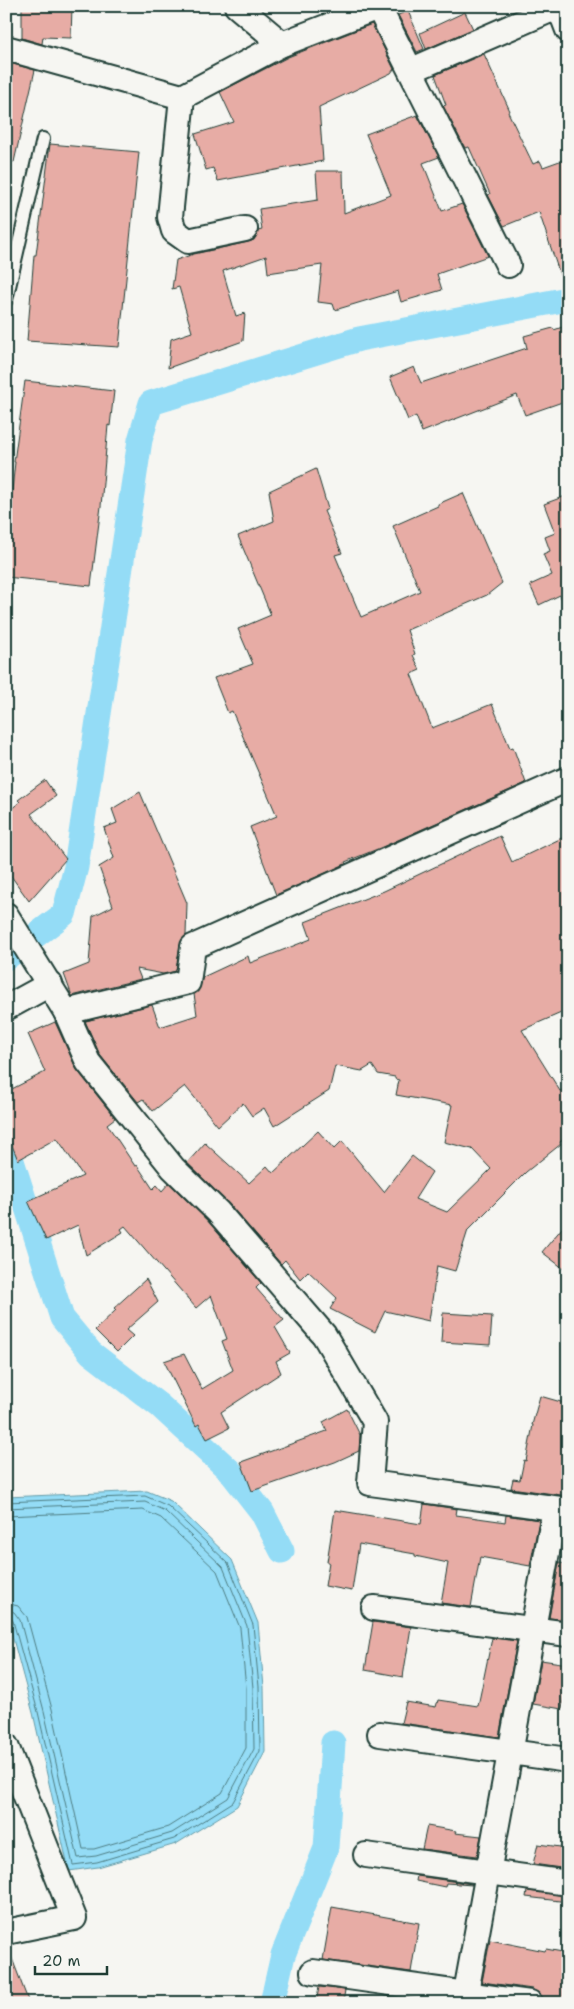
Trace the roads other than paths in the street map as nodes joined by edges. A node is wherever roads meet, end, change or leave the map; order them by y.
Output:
1 (237, 6) edge
2 (378, 6) edge
3 (568, 30) edge
4 (282, 44) junction
5 (6, 48) edge
6 (412, 70) junction
7 (182, 97) junction
8 (43, 139) dead end
9 (245, 229) dead end
10 (508, 265) dead end
11 (6, 300) edge
12 (568, 779) edge
13 (6, 915) edge
14 (46, 978) junction
15 (6, 1008) edge
16 (66, 1012) junction
17 (562, 1510) edge
18 (374, 1608) dead end
19 (533, 1630) junction
20 (568, 1634) edge
21 (380, 1734) dead end
22 (6, 1746) edge
23 (510, 1752) junction
24 (568, 1760) edge
25 (366, 1855) dead end
26 (488, 1872) junction
27 (568, 1882) edge
28 (6, 1932) edge
29 (313, 1972) dead end
30 (465, 1998) edge
31 (530, 2003) edge

1 - 4 street
2 - 4 street
2 - 6 street
3 - 6 street
4 - 7 street
5 - 7 street
6 - 10 street
7 - 9 street
8 - 11 lane
12 - 16 street
13 - 14 street
14 - 15 street
14 - 16 street
16 - 17 street
17 - 19 street
18 - 19 street
19 - 20 street
19 - 23 street
21 - 23 street
22 - 28 street
23 - 24 street
23 - 26 street
25 - 26 street
26 - 27 street
26 - 30 street
29 - 30 street
30 - 31 street

